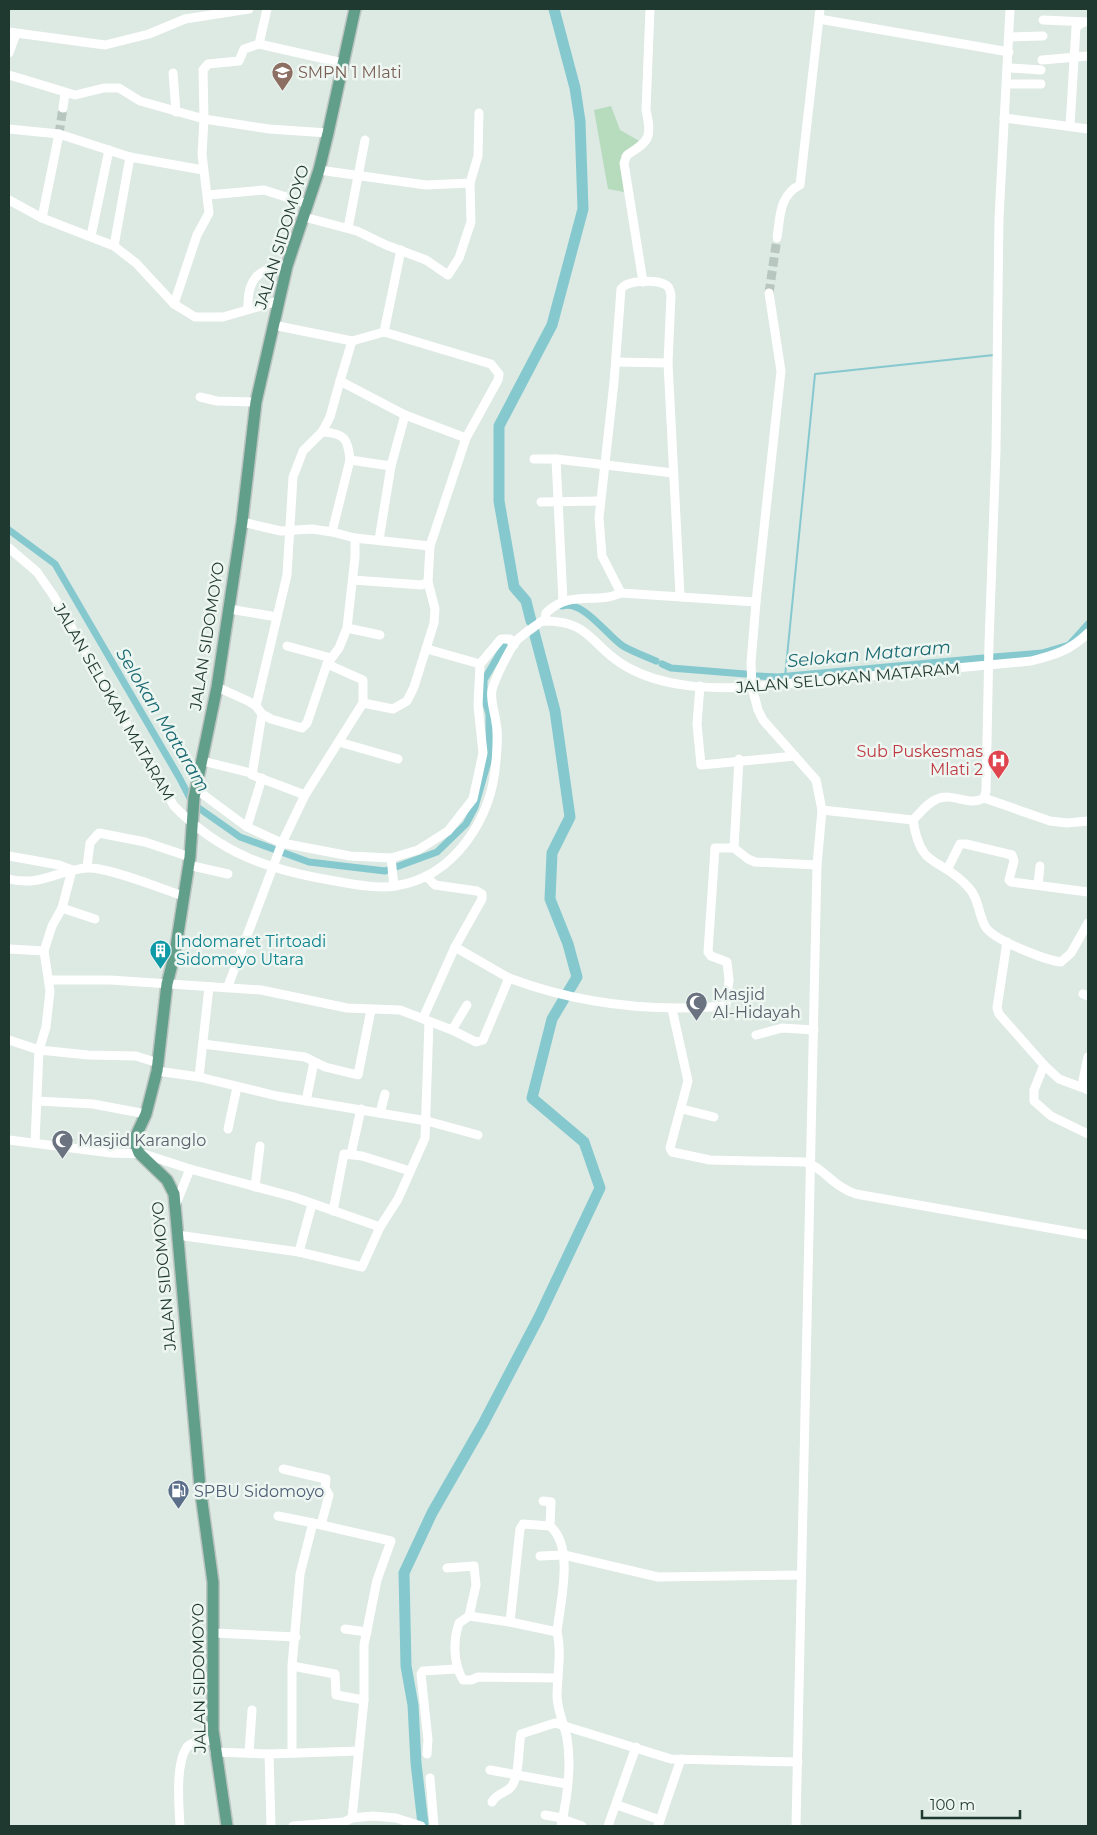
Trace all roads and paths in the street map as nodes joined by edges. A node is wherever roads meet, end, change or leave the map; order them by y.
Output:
1 (249, 9) edge
2 (267, 9) edge
3 (354, 9) edge
4 (650, 9) edge
5 (820, 9) edge
6 (1010, 9) edge
7 (819, 18) junction
8 (1043, 20) dead end
9 (1085, 23) edge
10 (13, 33) edge
11 (1043, 36) dead end
12 (1009, 37) junction
13 (259, 44) junction
14 (1009, 52) junction
15 (9, 53) edge
16 (1088, 56) edge
17 (1074, 57) junction
18 (343, 63) junction
19 (1011, 68) dead end
20 (173, 74) dead end
21 (9, 75) edge
22 (1011, 84) dead end
23 (1041, 84) dead end
24 (65, 93) junction
25 (63, 108) tunnel mouth
26 (176, 112) junction
27 (479, 113) dead end
28 (1004, 118) junction
29 (204, 119) junction
30 (1070, 126) junction
31 (9, 129) edge
32 (1088, 129) edge
33 (328, 133) junction
34 (59, 134) junction
35 (365, 140) dead end
36 (109, 150) junction
37 (130, 157) junction
38 (203, 170) junction
39 (319, 170) junction
40 (357, 176) junction
41 (470, 183) junction
42 (208, 195) junction
43 (9, 200) edge
44 (308, 204) junction
45 (304, 217) junction
46 (42, 218) junction
47 (348, 228) junction
48 (90, 236) junction
49 (777, 238) tunnel mouth
50 (114, 246) junction
51 (401, 250) junction
52 (287, 266) junction
53 (643, 282) junction
54 (769, 293) tunnel mouth
55 (278, 301) junction
56 (174, 304) junction
57 (248, 308) junction
58 (273, 325) junction
59 (384, 332) junction
60 (352, 341) junction
61 (616, 362) junction
62 (668, 363) junction
63 (340, 381) junction
64 (200, 397) dead end
65 (256, 402) junction
66 (405, 415) junction
67 (322, 432) junction
68 (466, 438) junction
69 (534, 459) dead end
70 (556, 459) junction
71 (350, 460) junction
72 (391, 466) junction
73 (603, 466) junction
74 (673, 473) junction
75 (600, 501) junction
76 (541, 502) dead end
77 (559, 502) junction
78 (242, 522) junction
79 (290, 530) junction
80 (332, 532) junction
81 (355, 538) junction
82 (379, 540) junction
83 (430, 546) junction
84 (9, 548) edge
85 (353, 580) junction
86 (428, 582) junction
87 (621, 593) junction
88 (680, 596) junction
89 (563, 601) junction
90 (756, 602) junction
91 (230, 609) junction
92 (277, 617) junction
93 (543, 621) junction
94 (347, 628) junction
95 (1088, 633) edge
96 (380, 635) dead end
97 (515, 642) junction
98 (287, 646) dead end
99 (427, 649) junction
100 (329, 661) junction
101 (989, 663) junction
102 (480, 664) junction
103 (751, 684) junction
104 (217, 686) junction
105 (700, 686) junction
106 (363, 703) junction
107 (256, 706) junction
108 (262, 714) junction
109 (339, 742) junction
110 (795, 756) junction
111 (398, 759) dead end
112 (739, 759) junction
113 (202, 761) junction
114 (252, 773) junction
115 (262, 778) junction
116 (196, 794) junction
117 (305, 795) junction
118 (984, 798) junction
119 (822, 810) junction
120 (913, 820) junction
121 (1088, 821) edge
122 (191, 822) junction
123 (247, 827) junction
124 (281, 846) junction
125 (734, 848) junction
126 (9, 856) edge
127 (189, 861) junction
128 (391, 862) junction
129 (275, 865) junction
130 (817, 865) junction
131 (1040, 866) dead end
132 (88, 868) junction
133 (948, 868) junction
134 (72, 870) junction
135 (228, 874) dead end
136 (426, 876) junction
137 (9, 879) edge
138 (394, 884) junction
139 (1038, 885) junction
140 (1088, 892) edge
141 (183, 896) junction
142 (62, 908) junction
143 (95, 919) dead end
144 (1088, 923) edge
145 (1007, 942) junction
146 (455, 947) junction
147 (9, 949) edge
148 (44, 951) junction
149 (510, 978) junction
150 (50, 980) junction
151 (167, 984) junction
152 (228, 986) junction
153 (209, 988) junction
154 (467, 1005) dead end
155 (371, 1010) junction
156 (672, 1010) junction
157 (426, 1020) junction
158 (452, 1030) junction
159 (814, 1030) junction
160 (756, 1036) dead end
161 (9, 1040) edge
162 (203, 1044) junction
163 (39, 1050) junction
164 (1088, 1057) edge
165 (314, 1062) junction
166 (1044, 1065) junction
167 (157, 1067) junction
168 (199, 1077) junction
169 (237, 1086) junction
170 (1087, 1090) edge
171 (385, 1094) dead end
172 (37, 1101) junction
173 (306, 1101) junction
174 (361, 1109) junction
175 (682, 1109) junction
176 (380, 1113) junction
177 (146, 1114) junction
178 (714, 1117) dead end
179 (427, 1122) junction
180 (228, 1129) dead end
181 (1088, 1134) edge
182 (478, 1135) dead end
183 (9, 1140) edge
184 (35, 1142) junction
185 (260, 1146) dead end
186 (139, 1153) junction
187 (350, 1154) junction
188 (812, 1164) junction
189 (190, 1169) junction
190 (410, 1171) junction
191 (255, 1187) junction
192 (312, 1204) junction
193 (175, 1207) junction
194 (333, 1211) junction
195 (380, 1227) junction
196 (1088, 1235) edge
197 (177, 1236) junction
198 (299, 1252) junction
199 (283, 1470) dead end
200 (543, 1501) dead end
201 (278, 1516) dead end
202 (317, 1524) junction
203 (550, 1526) junction
204 (564, 1555) junction
205 (540, 1556) dead end
206 (448, 1568) dead end
207 (801, 1575) junction
208 (469, 1616) junction
209 (510, 1622) junction
210 (345, 1629) dead end
211 (367, 1632) junction
212 (556, 1632) junction
213 (214, 1633) junction
214 (296, 1637) junction
215 (292, 1666) junction
216 (456, 1668) junction
217 (558, 1678) junction
218 (364, 1700) junction
219 (252, 1710) dead end
220 (562, 1724) junction
221 (214, 1740) junction
222 (636, 1748) junction
223 (215, 1752) junction
224 (249, 1752) junction
225 (358, 1752) junction
226 (292, 1753) junction
227 (269, 1754) junction
228 (427, 1754) dead end
229 (681, 1759) junction
230 (798, 1762) junction
231 (490, 1770) dead end
232 (516, 1775) junction
233 (430, 1778) dead end
234 (567, 1784) junction
235 (492, 1802) dead end
236 (617, 1805) junction
237 (545, 1814) dead end
238 (352, 1818) junction
239 (562, 1821) edge
240 (659, 1823) edge
241 (180, 1826) edge
242 (227, 1826) edge
243 (271, 1826) edge
244 (292, 1826) edge
245 (421, 1826) edge
246 (434, 1826) edge
247 (582, 1826) edge
248 (608, 1826) edge
249 (796, 1826) edge

1 - 10 street
2 - 13 street
3 - 18 main road, JALAN SIDOMOYO
4 - 53 street
5 - 7 street
6 - 12 street
7 - 14 street
7 - 49 street
8 - 9 street
9 - 17 street
10 - 15 street
11 - 12 street
12 - 14 street
13 - 18 street
13 - 29 street
14 - 28 street
16 - 17 street
17 - 19 street
17 - 30 street
18 - 33 main road, JALAN SIDOMOYO
20 - 26 street
21 - 24 street
22 - 23 street
24 - 25 street
24 - 26 street
26 - 29 street
27 - 41 street
28 - 30 street
28 - 101 street
29 - 33 street
29 - 38 street
30 - 32 street
31 - 34 street
33 - 39 main road, JALAN SIDOMOYO
34 - 36 street
34 - 46 street
35 - 40 street
36 - 37 street
36 - 48 street
37 - 38 street
37 - 50 street
38 - 42 street
39 - 40 street
39 - 44 main road, JALAN SIDOMOYO
40 - 41 street
40 - 47 street
41 - 51 street
42 - 44 street
42 - 56 street
43 - 46 street
44 - 45 main road, JALAN SIDOMOYO
45 - 47 street
45 - 52 main road, JALAN SIDOMOYO
46 - 48 street
47 - 51 street
48 - 50 street
50 - 56 street
51 - 59 street
52 - 55 main road, JALAN SIDOMOYO
52 - 57 street
53 - 61 street
53 - 62 street
54 - 90 street
55 - 57 street
55 - 58 main road, JALAN SIDOMOYO
56 - 57 street
58 - 60 street
58 - 65 main road, JALAN SIDOMOYO
59 - 60 street
59 - 68 street
60 - 63 street
61 - 62 street
61 - 73 street
62 - 74 street
63 - 66 street
63 - 67 street
64 - 65 street
65 - 78 main road, JALAN SIDOMOYO
66 - 68 street
66 - 72 street
67 - 71 street
67 - 79 street
68 - 83 street
69 - 70 street
70 - 73 street
70 - 77 street
71 - 72 street
71 - 80 street
72 - 82 street
73 - 74 street
73 - 75 street
74 - 88 street
75 - 77 street
75 - 87 street
76 - 77 street
77 - 89 street
78 - 79 street
78 - 91 main road, JALAN SIDOMOYO
79 - 80 street
79 - 92 street
80 - 81 street
81 - 82 street
81 - 85 street
82 - 83 street
83 - 86 street
84 - 122 street, JALAN SELOKAN MATARAM
85 - 86 street
85 - 94 street
86 - 99 street
87 - 88 street
87 - 89 street
88 - 90 street
89 - 93 street
90 - 103 street
91 - 92 street
91 - 104 main road, JALAN SIDOMOYO
92 - 107 street
93 - 97 street, JALAN SELOKAN MATARAM
93 - 105 street, JALAN SELOKAN MATARAM
94 - 96 street
94 - 100 street
95 - 101 street, JALAN SELOKAN MATARAM
97 - 102 street
97 - 136 street, JALAN SELOKAN MATARAM
98 - 100 street
99 - 102 street
99 - 106 street
100 - 106 street
100 - 108 street
101 - 103 street, JALAN SELOKAN MATARAM
101 - 118 street
102 - 128 street
103 - 105 street, JALAN SELOKAN MATARAM
103 - 110 street
104 - 107 street
104 - 113 main road, JALAN SIDOMOYO
105 - 112 street
106 - 109 street
107 - 108 street
108 - 114 street
109 - 111 street
109 - 117 street
110 - 112 street
110 - 119 street
112 - 125 street
113 - 114 street
113 - 116 main road, JALAN SIDOMOYO
114 - 115 street
115 - 117 street
115 - 123 street
116 - 122 main road, JALAN SIDOMOYO
116 - 123 street
117 - 124 street
118 - 120 street
118 - 121 street
119 - 120 street
119 - 130 street
120 - 133 street
122 - 127 main road, JALAN SIDOMOYO
122 - 129 street, JALAN SELOKAN MATARAM
123 - 124 street
124 - 128 street
124 - 129 street
125 - 130 street
125 - 156 street
126 - 134 street
127 - 132 street
127 - 135 street
127 - 141 main road, JALAN SIDOMOYO
128 - 138 street
129 - 138 street, JALAN SELOKAN MATARAM
129 - 152 street
130 - 159 street
131 - 139 street
132 - 134 street
132 - 141 street
133 - 139 street
133 - 145 street
134 - 137 street
134 - 142 street
136 - 138 street, JALAN SELOKAN MATARAM
136 - 146 street
139 - 140 street
141 - 151 main road, JALAN SIDOMOYO
142 - 143 street
142 - 148 street
144 - 145 street
145 - 166 street
146 - 149 street
146 - 157 street
147 - 148 street
148 - 150 street
149 - 156 street
149 - 158 street
150 - 151 street
150 - 163 street
151 - 153 street
151 - 167 main road, JALAN SIDOMOYO
152 - 153 street
152 - 155 street
153 - 162 street
154 - 158 street
155 - 157 street
155 - 165 street
156 - 175 street
157 - 158 street
157 - 179 street
159 - 160 street
159 - 188 street
161 - 163 street
162 - 165 street
162 - 168 street
163 - 167 street
163 - 172 street
164 - 170 street
165 - 173 street
166 - 170 street
166 - 181 street
167 - 168 street
167 - 177 main road, JALAN SIDOMOYO
168 - 169 street
169 - 173 street
169 - 180 street
171 - 176 street
172 - 177 street
172 - 184 street
173 - 174 street
174 - 176 street
174 - 187 street
175 - 178 street
175 - 188 street
176 - 179 street
177 - 186 main road, JALAN SIDOMOYO
179 - 182 street
179 - 190 street
183 - 184 street
184 - 186 street
185 - 191 street
186 - 189 street
186 - 193 main road, JALAN SIDOMOYO
187 - 190 street
187 - 194 street
188 - 196 street
188 - 207 street
189 - 191 street
189 - 193 street
190 - 195 street
191 - 192 street
192 - 194 street
192 - 198 street
193 - 197 main road, JALAN SIDOMOYO
194 - 195 street
195 - 198 street
197 - 198 street
197 - 213 main road, JALAN SIDOMOYO
199 - 202 street
200 - 203 street
201 - 202 street
202 - 211 street
202 - 214 street
203 - 204 street
203 - 209 street
204 - 205 street
204 - 207 street
204 - 212 street
206 - 208 street
207 - 230 street
208 - 209 street
208 - 216 street
209 - 212 street
210 - 211 street
211 - 218 street
212 - 217 street
213 - 214 street
213 - 221 main road, JALAN SIDOMOYO
214 - 215 street
215 - 218 street
215 - 226 street
216 - 217 street
216 - 228 street
217 - 220 street
218 - 225 street
219 - 224 street
220 - 222 street
220 - 232 street
220 - 234 street
221 - 223 main road, JALAN SIDOMOYO
221 - 241 street
222 - 229 street
222 - 236 street
223 - 224 street
223 - 242 main road, JALAN SIDOMOYO
224 - 227 street
225 - 226 street
225 - 238 street
226 - 227 street
227 - 243 street
229 - 230 street
229 - 240 street
230 - 249 street
231 - 232 street
232 - 234 street
232 - 235 street
233 - 246 street
234 - 239 street
236 - 240 street
236 - 248 street
237 - 239 street
238 - 244 street
238 - 245 street
239 - 247 street

